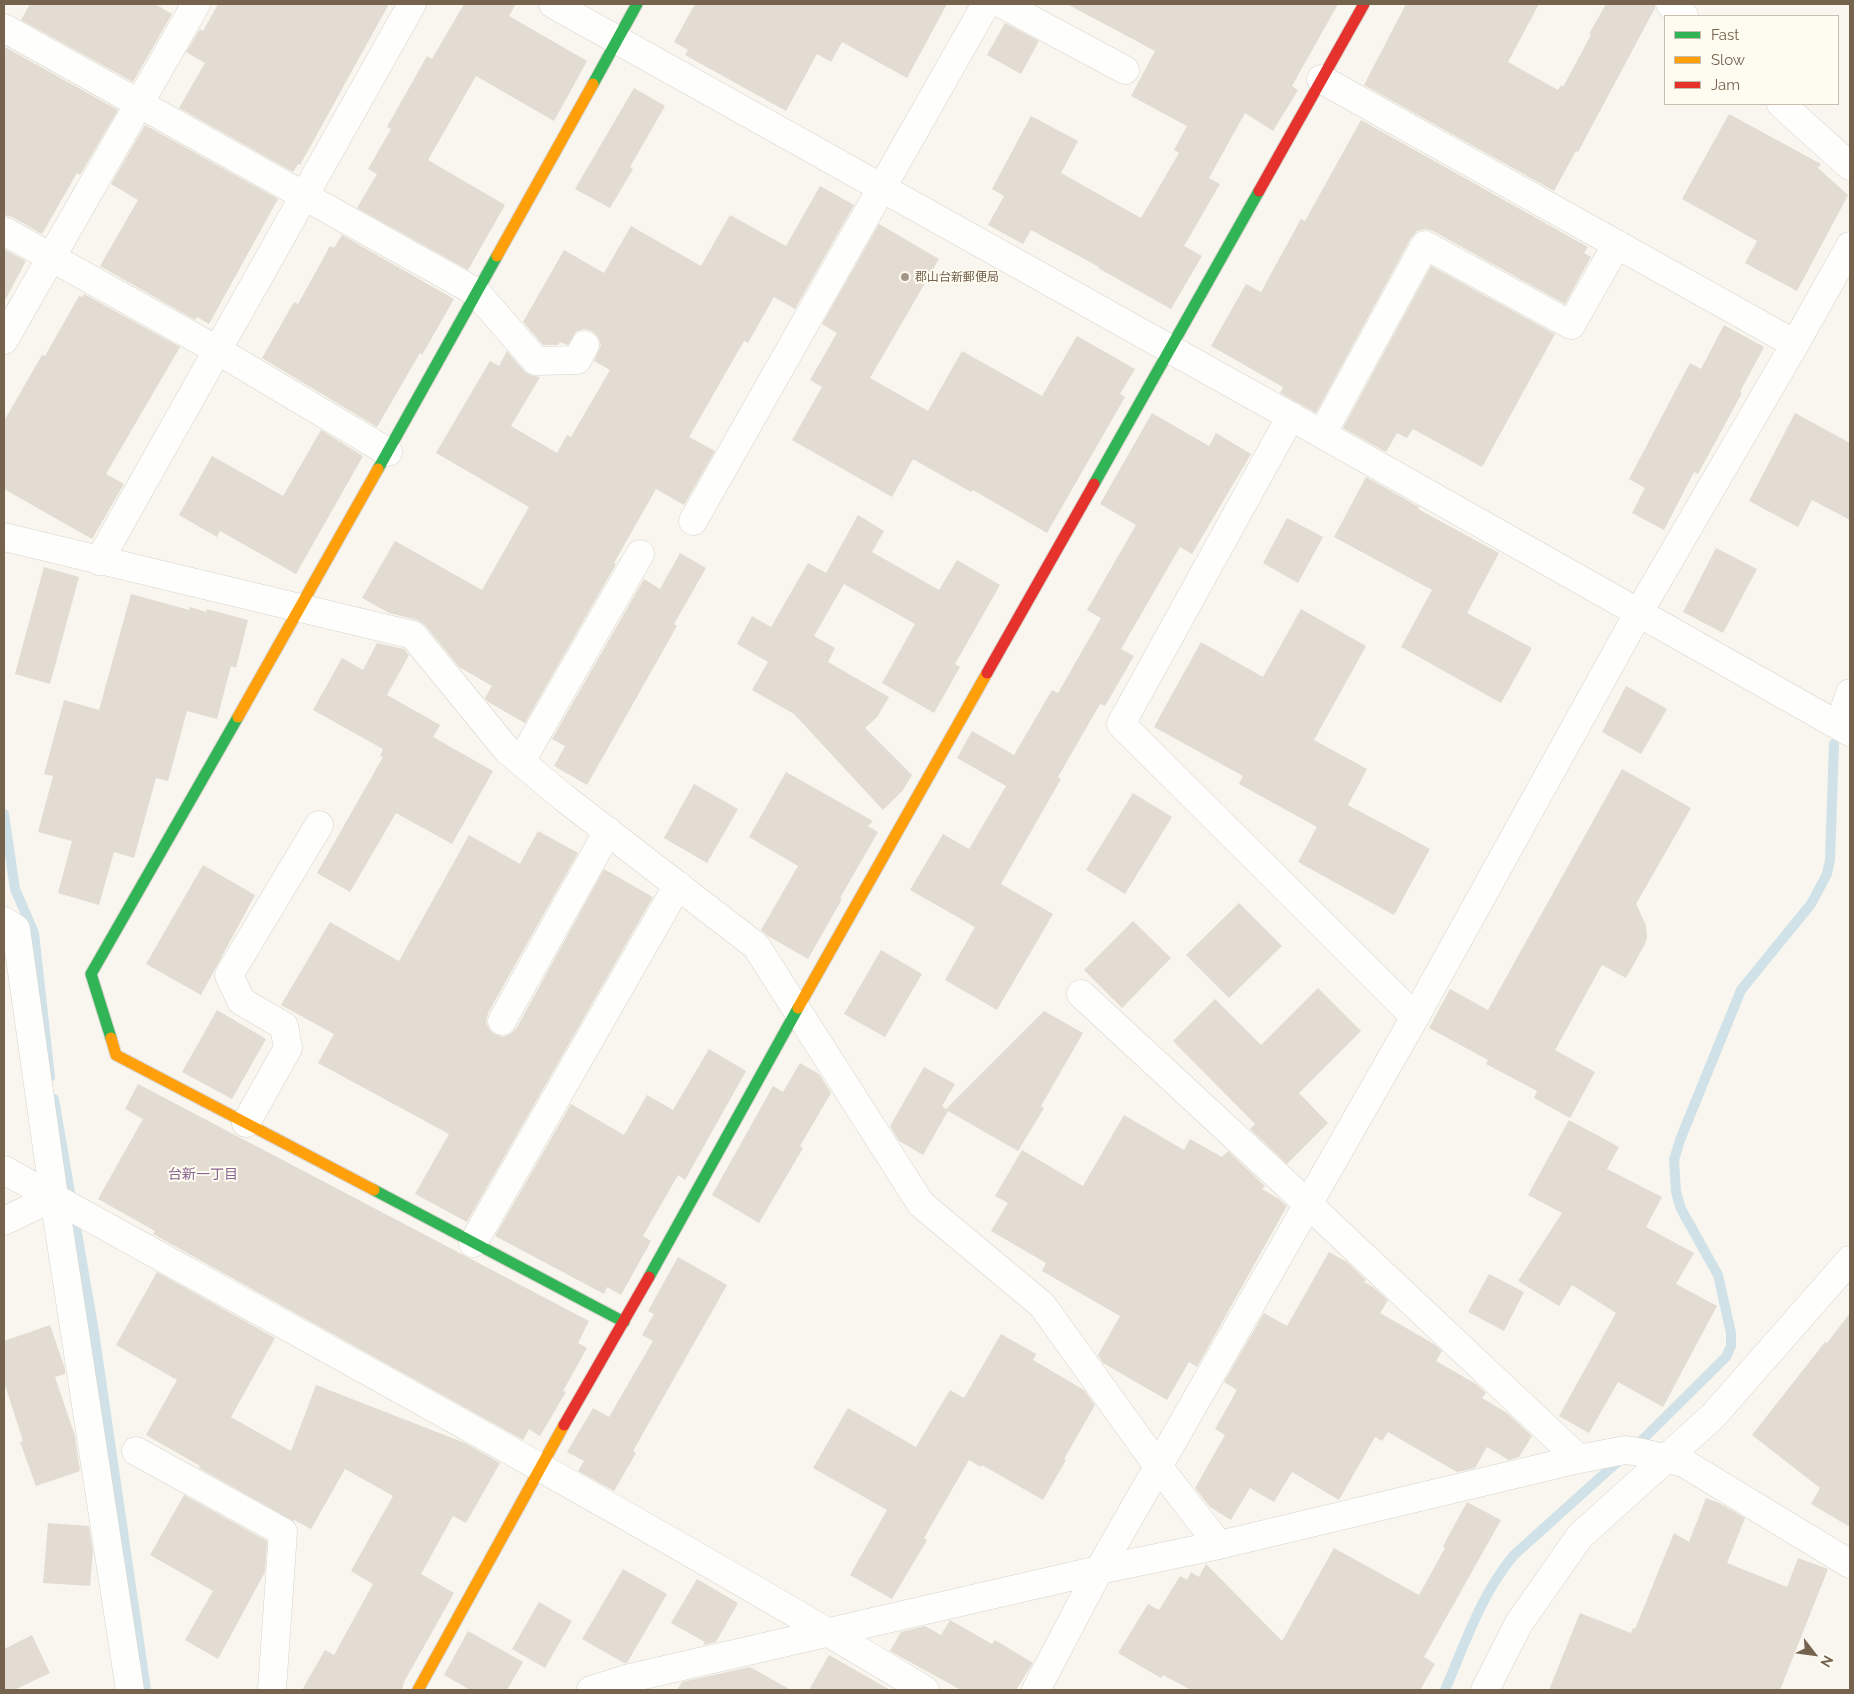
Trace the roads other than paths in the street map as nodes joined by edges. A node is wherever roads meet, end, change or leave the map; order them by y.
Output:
1 (196, 4) edge
2 (412, 4) edge
3 (553, 4) edge
4 (637, 4) edge
5 (986, 4) edge
6 (1002, 4) edge
7 (1364, 4) edge
8 (1670, 4) edge
9 (1683, 15) edge
10 (4, 28) edge
11 (617, 39) junction
12 (1125, 70) dead end
13 (1321, 79) junction
14 (139, 104) junction
15 (1782, 105) edge
16 (1850, 166) edge
17 (882, 188) junction
18 (305, 196) junction
19 (4, 231) edge
20 (1617, 244) junction
21 (1850, 246) edge
22 (50, 257) junction
23 (476, 292) junction
24 (4, 340) edge
25 (1795, 344) junction
26 (585, 345) dead end
27 (1168, 348) junction
28 (217, 350) junction
29 (1291, 416) junction
30 (1322, 434) junction
31 (388, 452) junction
32 (693, 521) dead end
33 (4, 537) edge
34 (640, 554) dead end
35 (100, 561) junction
36 (301, 608) junction
37 (1639, 612) junction
38 (1850, 693) edge
39 (1845, 729) edge
40 (521, 761) junction
41 (319, 825) dead end
42 (608, 831) junction
43 (678, 885) junction
44 (4, 921) edge
45 (1081, 994) dead end
46 (798, 1010) junction
47 (1414, 1017) junction
48 (502, 1022) dead end
49 (246, 1123) junction
50 (4, 1170) edge
51 (54, 1198) junction
52 (1308, 1204) junction
53 (4, 1221) edge
54 (473, 1243) junction
55 (1850, 1260) edge
56 (624, 1322) junction
57 (136, 1451) dead end
58 (1665, 1458) junction
59 (1579, 1459) junction
60 (1158, 1466) junction
61 (540, 1468) junction
62 (1219, 1545) junction
63 (1850, 1564) edge
64 (1098, 1570) junction
65 (829, 1632) junction
66 (130, 1690) edge
67 (272, 1690) edge
68 (418, 1690) edge
69 (591, 1690) edge
70 (925, 1690) edge
71 (1036, 1690) edge
72 (1485, 1690) edge

1 - 14 street
2 - 18 street
3 - 11 street
4 - 11 street
5 - 17 street
6 - 12 street
7 - 13 street
8 - 9 street
10 - 14 street
11 - 17 street
11 - 23 street
13 - 20 street
13 - 27 street
14 - 18 street
14 - 22 street
15 - 16 street
17 - 27 street
17 - 32 street
18 - 23 street
18 - 28 street
19 - 22 street
20 - 25 street
20 - 30 street
21 - 25 street
22 - 24 street
22 - 28 street
23 - 26 street
23 - 31 street
25 - 37 street
27 - 29 street
27 - 46 street
28 - 31 street
28 - 35 street
29 - 30 street
29 - 47 street
30 - 37 street
31 - 36 street
33 - 35 street
34 - 40 street
35 - 36 street
36 - 40 street
36 - 49 street
37 - 39 street
37 - 47 street
38 - 39 street
40 - 42 street
41 - 49 street
42 - 43 street
42 - 48 street
43 - 46 street
43 - 54 street
44 - 51 street
45 - 52 street
46 - 56 street
46 - 60 street
47 - 52 street
49 - 54 street
50 - 51 street
51 - 53 street
51 - 61 street
51 - 66 street
52 - 59 street
52 - 60 street
54 - 56 street
55 - 58 street
56 - 61 street
57 - 67 street
58 - 59 street
58 - 63 street
58 - 72 street
59 - 62 street
60 - 62 street
60 - 64 street
61 - 65 street
61 - 68 street
62 - 64 street
64 - 65 street
64 - 71 street
65 - 69 street
65 - 70 street

